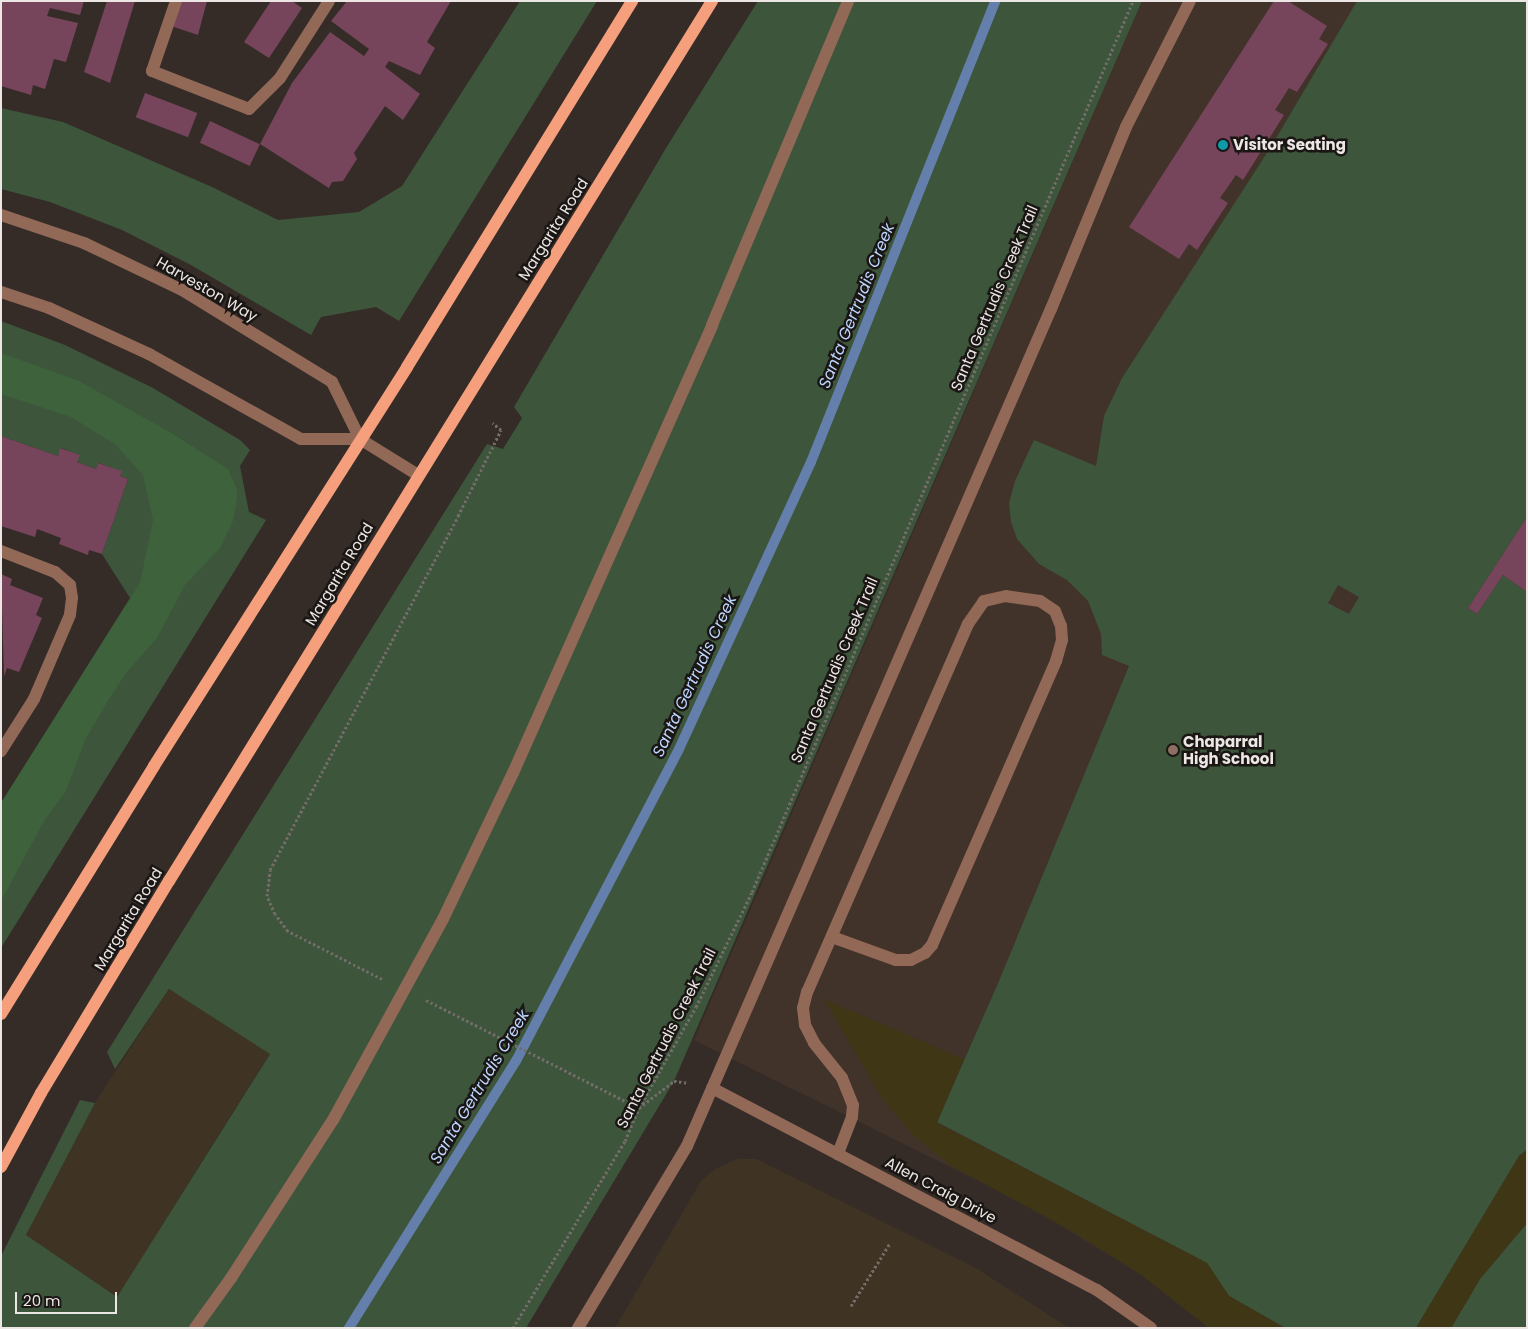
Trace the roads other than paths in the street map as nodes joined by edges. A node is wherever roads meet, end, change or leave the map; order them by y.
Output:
1 (176, 1) edge
2 (329, 1) edge
3 (632, 1) edge
4 (712, 1) edge
5 (848, 1) edge
6 (1190, 1) edge
7 (1, 215) edge
8 (1, 292) edge
9 (360, 439) junction
10 (418, 475) junction
11 (1, 551) edge
12 (1, 750) edge
13 (832, 937) junction
14 (1, 1014) edge
15 (712, 1088) junction
16 (838, 1154) junction
17 (1, 1167) edge
18 (195, 1328) edge
19 (578, 1328) edge
20 (1151, 1328) edge

1 - 2 street
3 - 9 main road
4 - 10 main road, Margarita Road
5 - 18 street
6 - 15 street
7 - 9 street, Harveston Way
8 - 9 street
9 - 10 street
9 - 14 main road
10 - 17 main road, Margarita Road
11 - 12 street
13 - 13 street
13 - 16 street
15 - 16 street, Allen Craig Drive
15 - 19 street
16 - 20 street, Allen Craig Drive

